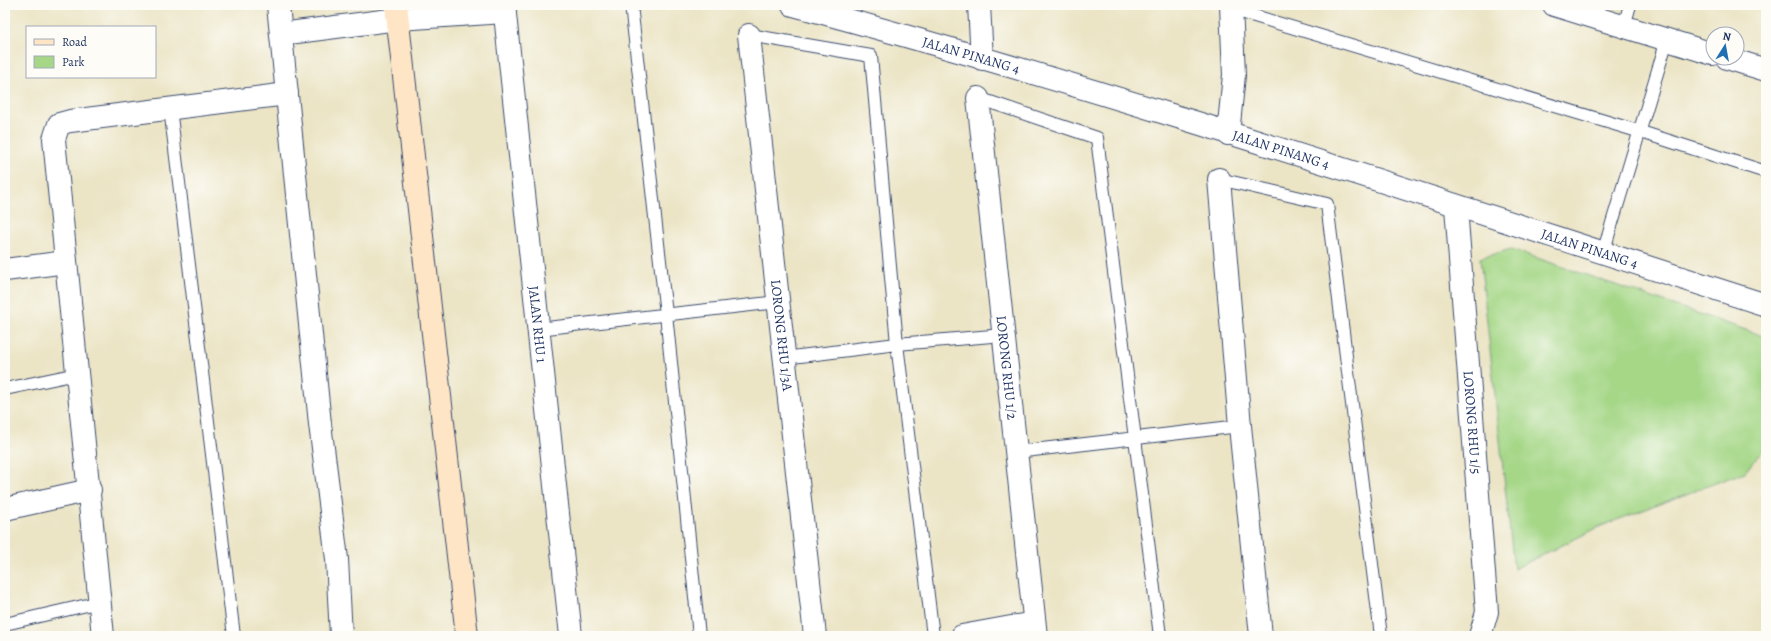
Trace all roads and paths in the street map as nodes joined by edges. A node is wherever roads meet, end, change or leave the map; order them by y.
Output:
1 (278, 5) edge
2 (631, 5) edge
3 (793, 5) edge
4 (979, 5) edge
5 (1554, 5) edge
6 (1630, 5) edge
7 (1231, 7) edge
8 (505, 9) edge
9 (397, 12) edge
10 (1624, 26) junction
11 (281, 34) junction
12 (749, 35) joint
13 (1668, 40) junction
14 (1705, 52) edge
15 (982, 59) junction
16 (1745, 63) edge
17 (1766, 70) edge
18 (288, 94) junction
19 (978, 98) joint
20 (170, 108) junction
21 (1641, 132) junction
22 (1228, 134) junction
23 (1766, 172) edge
24 (1219, 179) joint
25 (1456, 207) junction
26 (1603, 253) junction
27 (66, 262) junction
28 (5, 270) edge
29 (778, 302) junction
30 (1766, 305) edge
31 (666, 314) junction
32 (538, 329) junction
33 (1004, 335) junction
34 (897, 344) junction
35 (784, 358) junction
36 (77, 374) junction
37 (5, 389) edge
38 (1240, 426) junction
39 (1135, 438) junction
40 (1016, 452) junction
41 (90, 490) junction
42 (5, 509) edge
43 (100, 602) junction
44 (5, 624) edge
45 (1035, 629) edge
46 (103, 636) edge
47 (234, 636) edge
48 (341, 636) edge
49 (467, 636) edge
50 (571, 636) edge
51 (698, 636) edge
52 (815, 636) edge
53 (933, 636) edge
54 (962, 636) edge
55 (1160, 636) edge
56 (1261, 636) edge
57 (1381, 636) edge
58 (1480, 636) edge

1 - 11 street
2 - 31 lane
3 - 15 street, JALAN PINANG 4
4 - 15 street
5 - 10 street
6 - 10 lane
7 - 21 lane
7 - 22 street
8 - 9 street
8 - 32 street, JALAN RHU 1
9 - 11 street
9 - 49 street
10 - 13 street
11 - 18 street
12 - 29 street, LORONG RHU 1/3A
12 - 34 lane
13 - 14 street
13 - 21 lane
15 - 22 street, JALAN PINANG 4
16 - 17 street
18 - 20 street
18 - 48 street
19 - 33 street, LORONG RHU 1/2
19 - 39 lane
20 - 27 street
20 - 47 lane
21 - 23 lane
21 - 26 lane
22 - 25 street, JALAN PINANG 4
24 - 38 street
24 - 57 lane
25 - 26 street, JALAN PINANG 4
25 - 58 street, LORONG RHU 1/5
26 - 30 street, JALAN PINANG 4
27 - 28 street
27 - 36 street
29 - 31 lane
29 - 35 street, LORONG RHU 1/3A
31 - 32 lane
31 - 51 lane
32 - 50 street, JALAN RHU 1
33 - 34 lane
33 - 40 street, LORONG RHU 1/2
34 - 35 lane
34 - 53 lane
35 - 52 street, LORONG RHU 1/3A
36 - 37 lane
36 - 41 street
38 - 39 lane
38 - 56 street
39 - 40 lane
39 - 55 lane
40 - 45 street, LORONG RHU 1/2
41 - 42 street
41 - 43 street
43 - 44 lane
43 - 46 street
45 - 54 street

